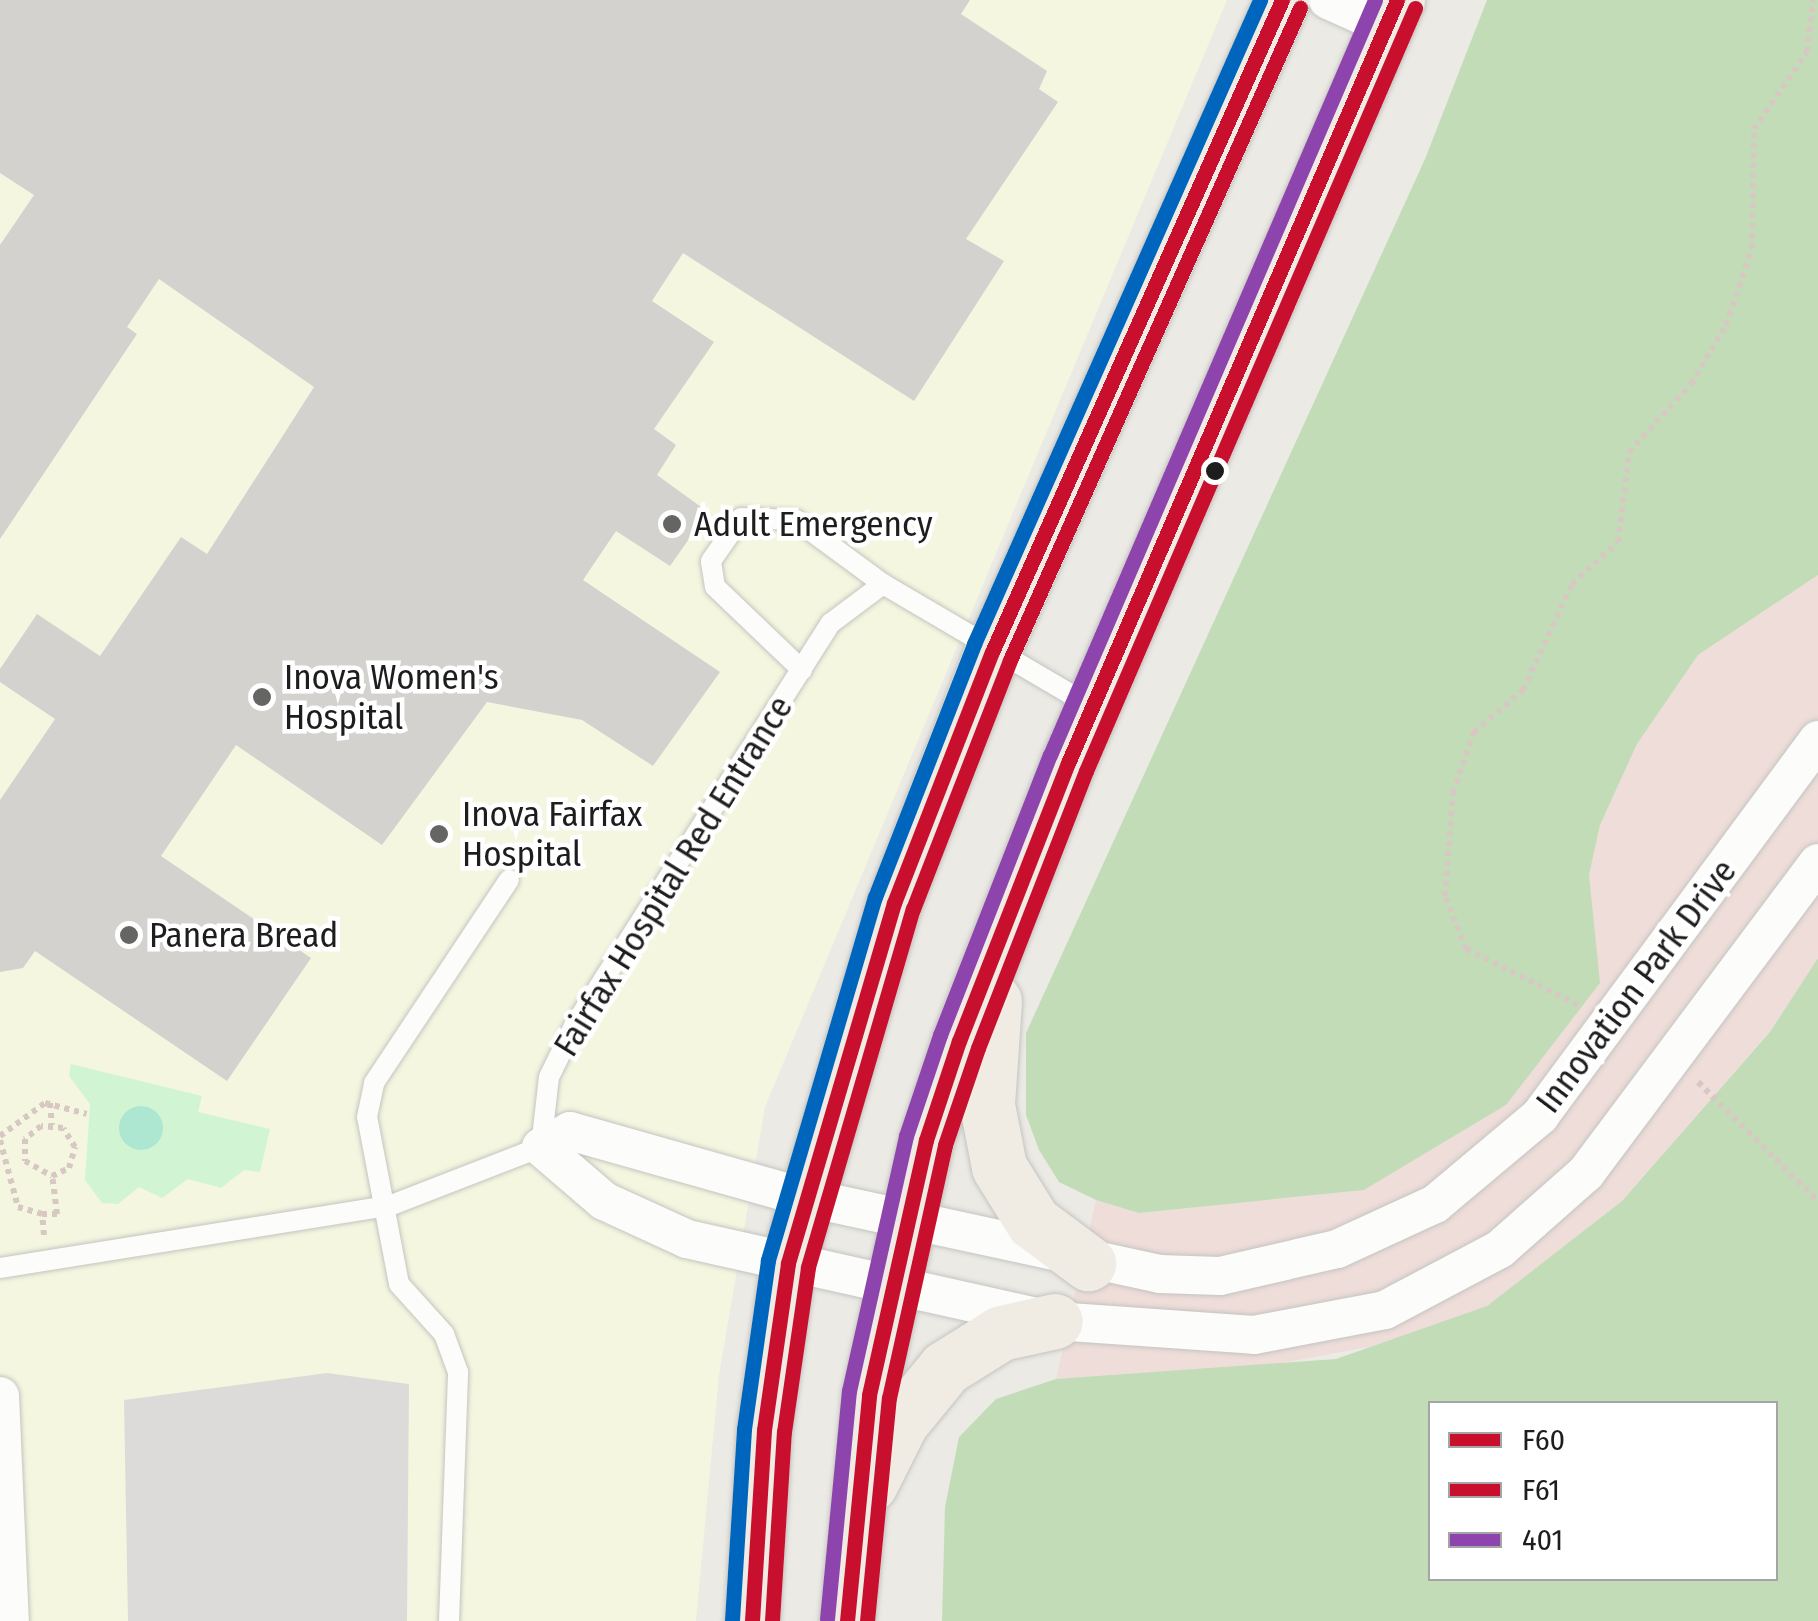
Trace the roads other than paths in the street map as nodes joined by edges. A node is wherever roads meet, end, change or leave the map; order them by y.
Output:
1 (1282, 0) edge
2 (1328, 0) edge
3 (1392, 13) edge
4 (883, 584) junction
5 (992, 652) junction
6 (802, 670) junction
7 (1092, 707) junction
8 (1818, 740) edge
9 (1818, 862) edge
10 (509, 880) dead end
11 (1002, 927) junction
12 (541, 1148) junction
13 (804, 1197) junction
14 (389, 1206) junction
15 (906, 1221) junction
16 (1088, 1262) junction
17 (788, 1264) junction
18 (0, 1268) edge
19 (891, 1287) junction
20 (1056, 1321) junction
21 (0, 1396) edge
22 (856, 1514) junction
23 (10, 1621) edge
24 (449, 1621) edge
25 (752, 1621) edge
26 (848, 1621) edge

1 - 5 main road
2 - 3 street
3 - 7 main road
4 - 5 lane
4 - 6 lane, Fairfax Hospital Red Entrance
4 - 6 lane
5 - 7 lane
5 - 13 main road
6 - 12 lane, Fairfax Hospital Red Entrance
7 - 11 main road
8 - 16 street, Innovation Park Drive
9 - 20 street, Innovation Park Drive
10 - 14 lane
11 - 15 main road
11 - 16 main road
12 - 13 street, Innovation Park Drive
12 - 14 lane
12 - 17 street, Innovation Park Drive
13 - 15 street, Innovation Park Drive
13 - 17 main road
14 - 18 lane
14 - 24 lane
15 - 16 street, Innovation Park Drive
15 - 19 main road
17 - 19 street, Innovation Park Drive
17 - 25 main road
19 - 20 street, Innovation Park Drive
19 - 22 main road
20 - 22 main road
21 - 23 street
22 - 26 main road

